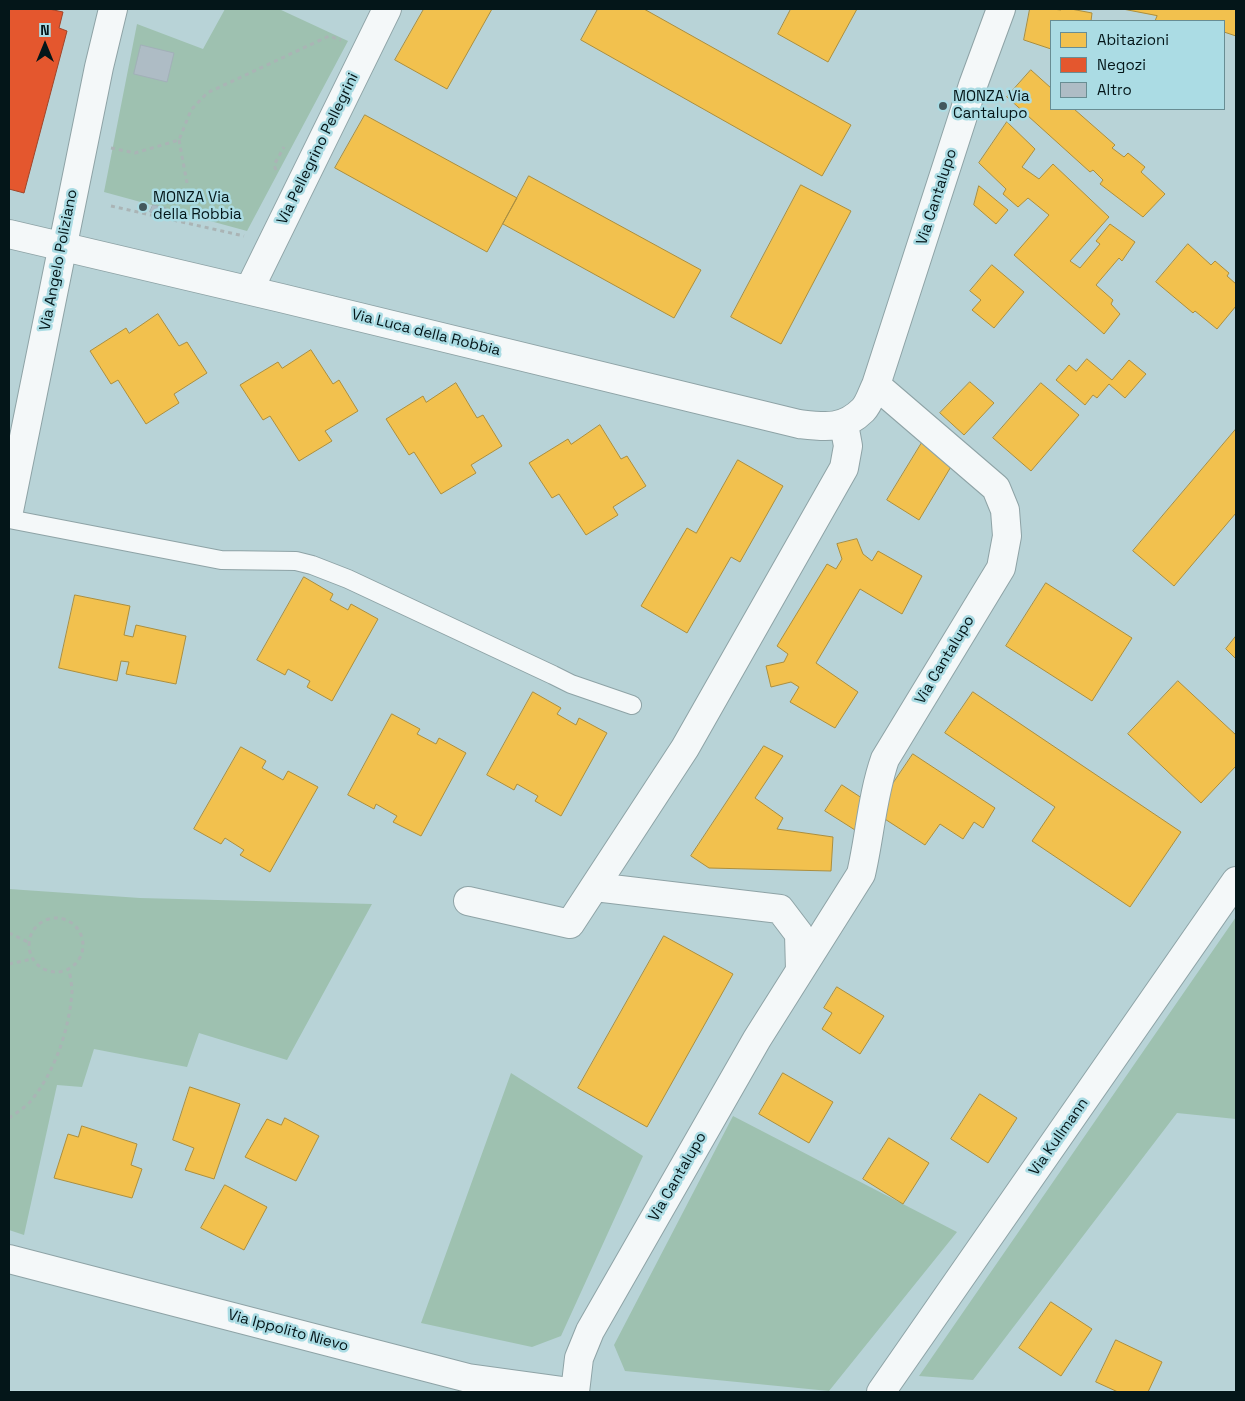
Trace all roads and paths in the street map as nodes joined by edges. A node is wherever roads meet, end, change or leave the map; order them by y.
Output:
1 (113, 9) edge
2 (387, 9) edge
3 (1001, 9) edge
4 (345, 42) dead end
5 (180, 140) junction
6 (288, 140) dead end
7 (83, 143) junction
8 (277, 173) dead end
9 (187, 183) dead end
10 (111, 206) dead end
11 (9, 234) edge
12 (249, 234) dead end
13 (62, 247) junction
14 (250, 290) junction
15 (876, 386) junction
16 (844, 424) junction
17 (9, 511) edge
18 (9, 519) edge
19 (632, 705) dead end
20 (1236, 881) edge
21 (594, 887) junction
22 (468, 900) dead end
23 (9, 933) edge
24 (28, 942) junction
25 (32, 959) junction
26 (9, 964) edge
27 (69, 969) junction
28 (800, 970) junction
29 (9, 1118) edge
30 (9, 1259) edge
31 (570, 1392) edge
32 (575, 1392) edge
33 (881, 1392) edge

1 - 7 street, Via Angelo Poliziano
2 - 14 street, Via Pellegrino Pellegrini
3 - 15 street, Via Cantalupo
4 - 5 path
5 - 7 path
5 - 9 path
6 - 8 path
7 - 13 street, Via Angelo Poliziano
10 - 12 path
11 - 13 street, Via Luca della Robbia
13 - 14 street, Via Luca della Robbia
13 - 17 street, Via Angelo Poliziano
14 - 16 street, Via Luca della Robbia
15 - 16 street, Via Cantalupo
15 - 28 street, Via Cantalupo
16 - 21 street
18 - 19 lane
20 - 33 street, Via Kullmann
21 - 22 street
21 - 28 street
23 - 24 path
24 - 25 path
24 - 27 path
25 - 26 path
25 - 27 path
27 - 29 path
28 - 32 street, Via Cantalupo
30 - 31 street, Via Ippolito Nievo

